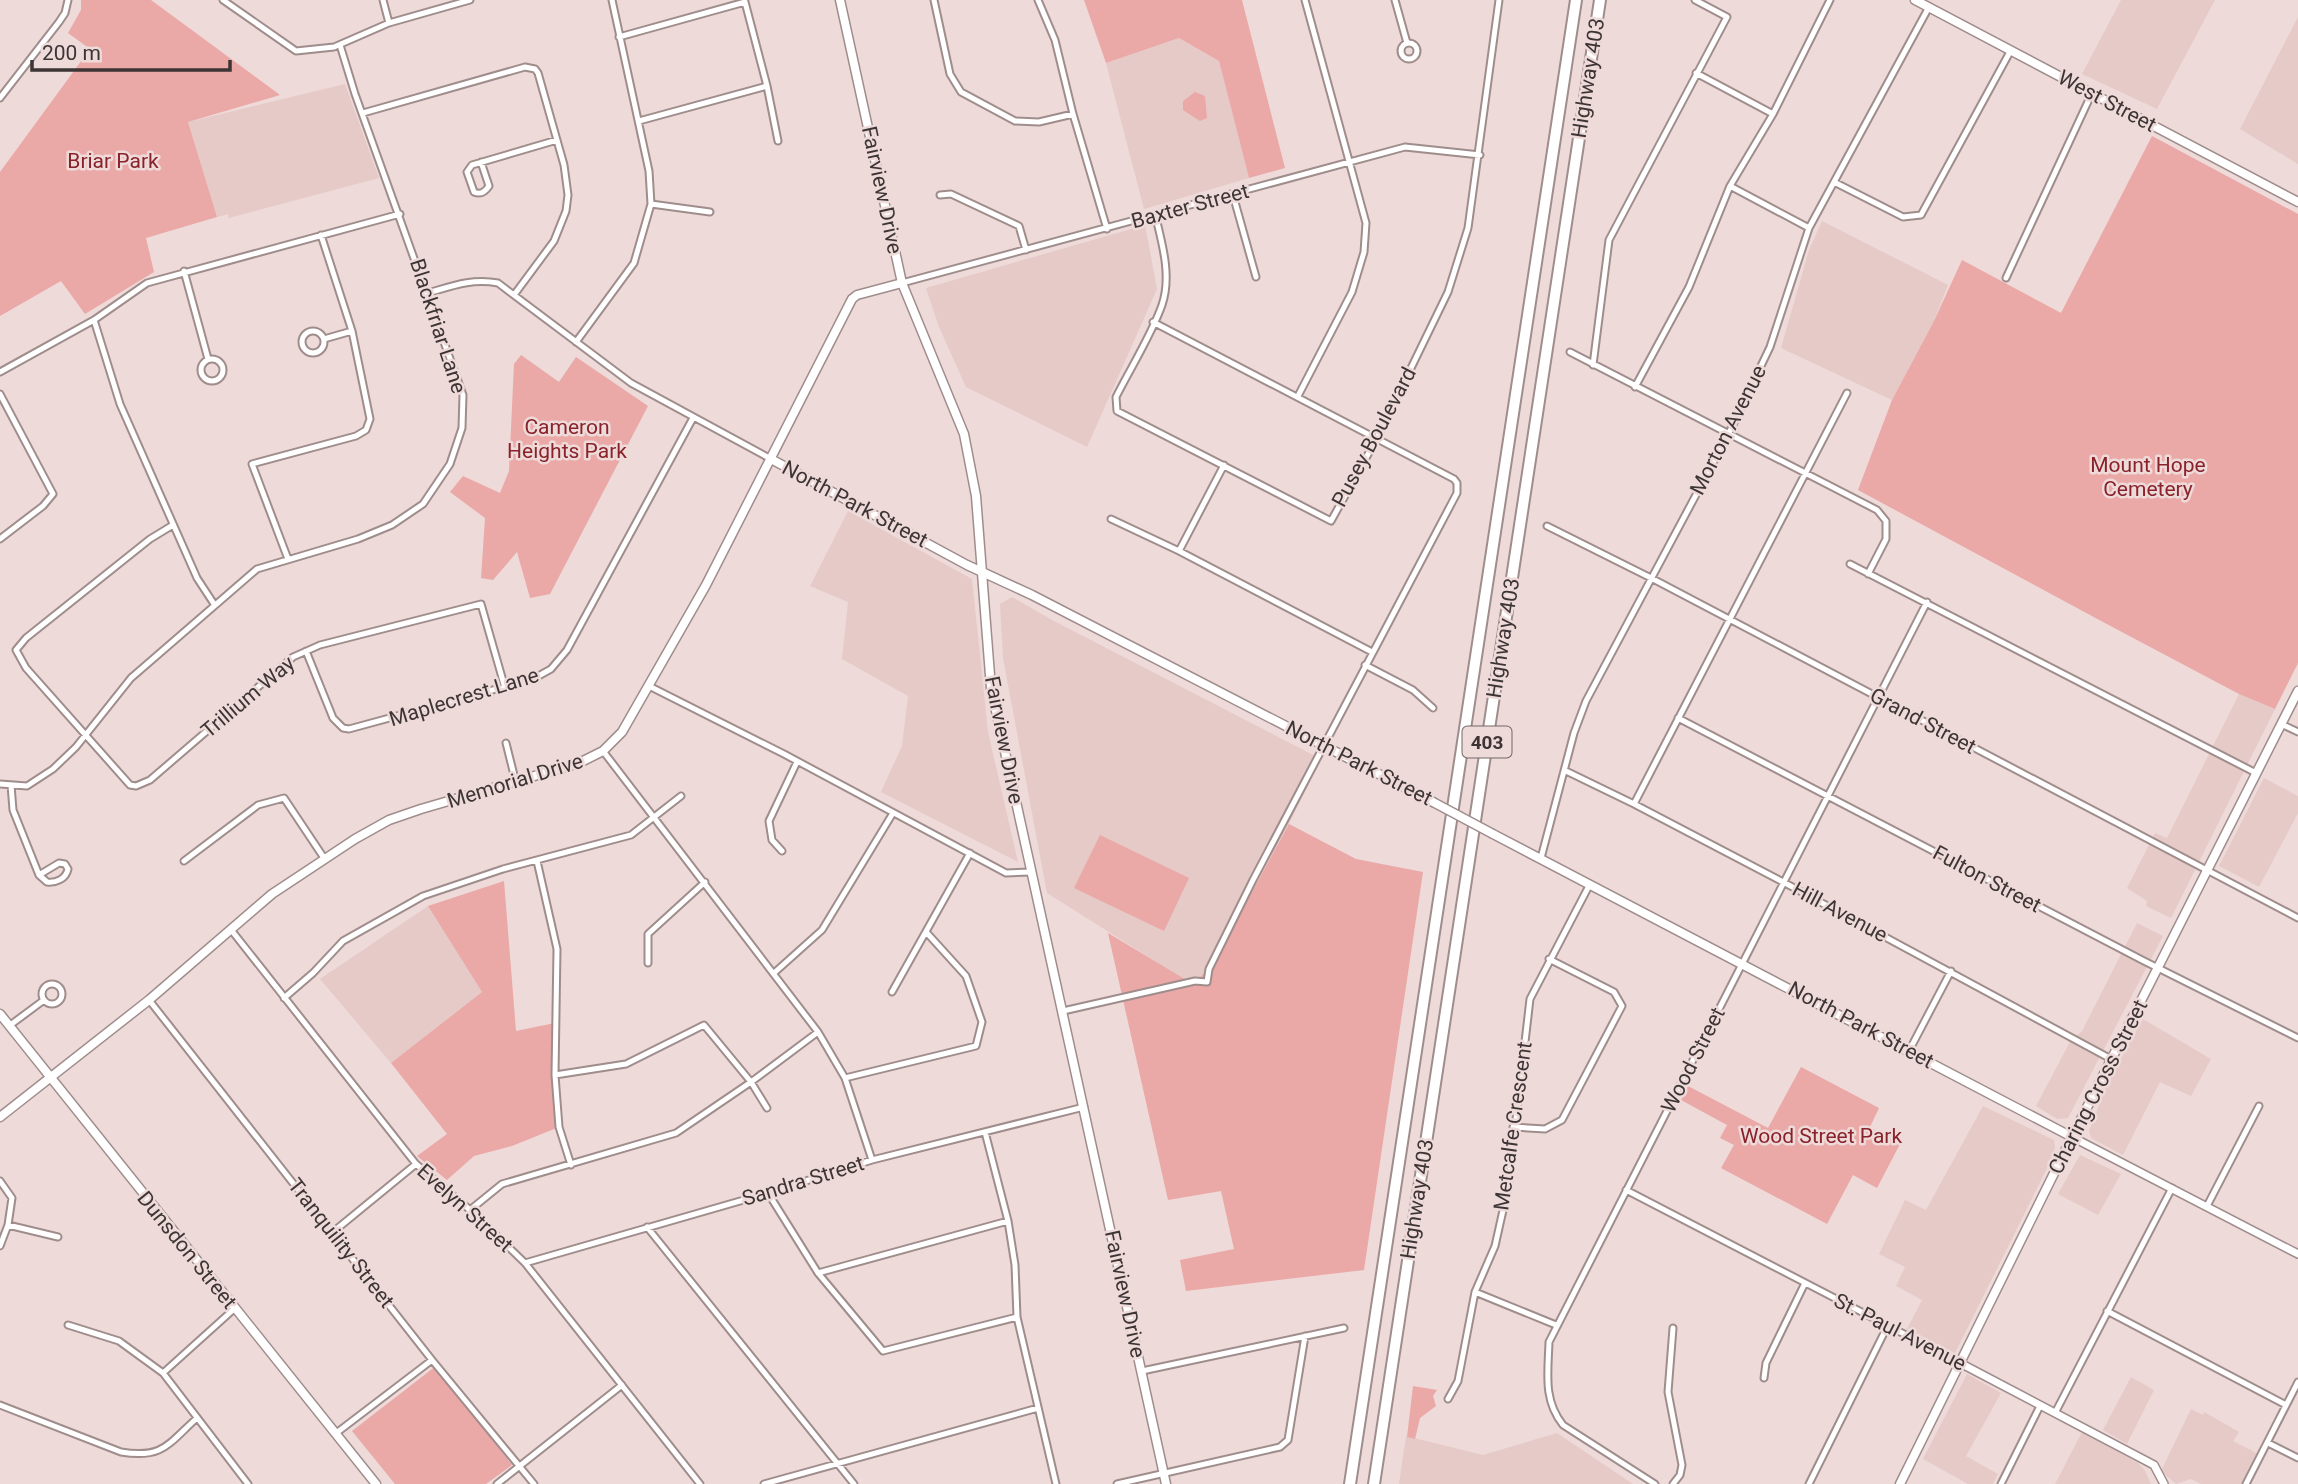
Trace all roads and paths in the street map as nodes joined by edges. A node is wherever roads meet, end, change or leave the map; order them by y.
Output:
1 (68, 0) edge
2 (223, 0) edge
3 (239, 0) edge
4 (383, 0) edge
5 (470, 0) edge
6 (612, 0) edge
7 (840, 0) edge
8 (934, 0) edge
9 (1038, 0) edge
10 (1305, 0) edge
11 (1395, 0) edge
12 (1499, 0) edge
13 (1576, 0) edge
14 (1600, 0) edge
15 (1695, 0) edge
16 (1830, 0) edge
17 (1915, 0) edge
18 (1931, 4) edge
19 (233, 8) junction
20 (389, 23) junction
21 (619, 37) junction
22 (1407, 43) dead end
23 (340, 45) junction
24 (2011, 51) junction
25 (1696, 73) junction
26 (767, 86) junction
27 (2092, 93) junction
28 (0, 98) edge
29 (363, 113) junction
30 (1073, 114) junction
31 (1773, 114) junction
32 (639, 121) junction
33 (557, 140) junction
34 (778, 141) dead end
35 (1479, 155) junction
36 (1349, 161) junction
37 (481, 162) junction
38 (1835, 182) junction
39 (1730, 186) junction
40 (940, 195) dead end
41 (1233, 195) junction
42 (2298, 202) edge
43 (651, 204) junction
44 (710, 212) dead end
45 (400, 214) junction
46 (1155, 214) junction
47 (1810, 228) junction
48 (1107, 229) junction
49 (321, 235) junction
50 (1026, 250) junction
51 (184, 271) junction
52 (1256, 277) dead end
53 (2007, 278) dead end
54 (902, 284) junction
55 (428, 293) junction
56 (513, 295) junction
57 (94, 320) junction
58 (1153, 322) junction
59 (352, 331) junction
60 (324, 339) junction
61 (576, 342) junction
62 (1570, 352) dead end
63 (208, 359) junction
64 (1593, 365) junction
65 (0, 372) edge
66 (1635, 387) junction
67 (1847, 393) dead end
68 (0, 394) edge
69 (1298, 396) junction
70 (693, 418) junction
71 (1729, 433) junction
72 (1377, 438) junction
73 (771, 459) junction
74 (1224, 465) junction
75 (1805, 474) junction
76 (1111, 519) dead end
77 (173, 525) junction
78 (1546, 526) dead end
79 (0, 539) edge
80 (1179, 551) junction
81 (288, 559) junction
82 (1850, 564) dead end
83 (981, 572) junction
84 (1868, 573) junction
85 (1653, 579) junction
86 (1927, 602) junction
87 (214, 604) junction
88 (1728, 620) junction
89 (306, 651) junction
90 (1372, 652) junction
91 (1365, 665) junction
92 (649, 686) junction
93 (505, 688) junction
94 (2298, 691) edge
95 (1879, 697) junction
96 (1433, 708) dead end
97 (1678, 718) junction
98 (2281, 724) junction
99 (2298, 732) edge
100 (86, 733) junction
101 (506, 744) dead end
102 (1325, 746) junction
103 (603, 751) junction
104 (797, 762) junction
105 (1566, 771) junction
106 (2256, 773) junction
107 (516, 783) junction
108 (0, 784) edge
109 (11, 785) junction
110 (681, 796) dead end
111 (1829, 796) junction
112 (1633, 804) junction
113 (892, 813) junction
114 (654, 816) junction
115 (782, 851) dead end
116 (970, 853) junction
117 (324, 858) junction
118 (1541, 858) junction
119 (184, 861) dead end
120 (537, 861) junction
121 (1031, 872) junction
122 (2206, 872) junction
123 (39, 875) junction
124 (705, 882) junction
125 (1785, 883) junction
126 (1590, 884) junction
127 (2298, 918) edge
128 (232, 931) junction
129 (927, 933) junction
130 (1549, 959) junction
131 (648, 963) dead end
132 (1743, 963) junction
133 (2158, 968) junction
134 (1951, 971) junction
135 (774, 973) junction
136 (892, 992) dead end
137 (284, 998) junction
138 (44, 1000) dead end
139 (149, 1000) junction
140 (1063, 1011) junction
141 (0, 1014) edge
142 (9, 1026) junction
143 (818, 1032) junction
144 (2297, 1036) edge
145 (1909, 1051) junction
146 (2111, 1059) junction
147 (555, 1075) junction
148 (845, 1078) junction
149 (50, 1079) junction
150 (751, 1082) junction
151 (2259, 1106) dead end
152 (1083, 1107) junction
153 (768, 1108) dead end
154 (0, 1117) edge
155 (1513, 1128) junction
156 (985, 1132) junction
157 (2072, 1137) junction
158 (872, 1160) junction
159 (416, 1164) junction
160 (571, 1165) junction
161 (0, 1181) edge
162 (2172, 1188) junction
163 (1626, 1190) junction
164 (768, 1193) junction
165 (2207, 1206) junction
166 (470, 1210) junction
167 (1009, 1221) junction
168 (8, 1225) junction
169 (647, 1227) junction
170 (333, 1232) junction
171 (58, 1237) dead end
172 (0, 1246) edge
173 (2298, 1254) edge
174 (525, 1263) junction
175 (818, 1273) junction
176 (1805, 1283) junction
177 (1475, 1292) junction
178 (234, 1309) junction
179 (2106, 1311) junction
180 (1017, 1317) junction
181 (68, 1325) dead end
182 (1556, 1325) junction
183 (1888, 1325) junction
184 (1344, 1328) dead end
185 (1673, 1328) dead end
186 (1305, 1336) junction
187 (432, 1360) junction
188 (1960, 1363) junction
189 (1142, 1371) junction
190 (163, 1373) junction
191 (1764, 1378) dead end
192 (2298, 1382) edge
193 (622, 1385) junction
194 (1448, 1399) dead end
195 (0, 1405) edge
196 (2286, 1405) junction
197 (2040, 1406) junction
198 (1038, 1408) junction
199 (2055, 1413) junction
200 (1360, 1417) junction
201 (197, 1418) junction
202 (335, 1434) junction
203 (2268, 1443) junction
204 (2298, 1458) edge
205 (837, 1463) junction
206 (519, 1466) junction
207 (1163, 1474) junction
208 (248, 1484) edge
209 (376, 1484) edge
210 (496, 1484) edge
211 (534, 1484) edge
212 (700, 1484) edge
213 (764, 1484) edge
214 (854, 1484) edge
215 (1056, 1484) edge
216 (1117, 1484) edge
217 (1166, 1484) edge
218 (1345, 1484) edge
219 (1350, 1484) edge
220 (1376, 1484) edge
221 (1655, 1484) edge
222 (1673, 1484) edge
223 (1810, 1484) edge
224 (1900, 1484) edge
225 (2001, 1484) edge
226 (2164, 1484) edge
227 (2246, 1484) edge

1 - 28 street
2 - 19 street
3 - 19 street
4 - 20 street
5 - 20 street
6 - 21 street
7 - 54 main road, Fairview Drive
8 - 30 street
9 - 30 street
10 - 36 street
11 - 22 street
12 - 35 street, Pusey Boulevard
13 - 200 highway, Highway 403 / 403
14 - 220 highway, Highway 403 / 403
15 - 25 street
16 - 31 street
17 - 18 main road, West Street
18 - 24 main road, West Street
18 - 38 street, Morton Avenue
19 - 23 street
20 - 23 street
21 - 26 street
21 - 32 street
23 - 29 street, Blackfriar Lane
24 - 27 main road, West Street
24 - 38 street
25 - 31 street
25 - 64 street
26 - 32 street
26 - 34 street
27 - 42 main road, West Street
27 - 53 street
29 - 33 street
29 - 45 street, Blackfriar Lane
30 - 48 street
31 - 39 street
32 - 43 street
33 - 37 street
33 - 56 street
35 - 36 street, Baxter Street
35 - 72 street, Pusey Boulevard
36 - 41 street, Baxter Street
36 - 69 street
37 - 37 street
38 - 47 street, Morton Avenue
39 - 47 street
39 - 66 street
40 - 50 street
41 - 46 street, Baxter Street
41 - 52 street
43 - 44 street
43 - 61 street
45 - 49 street
45 - 55 street, Blackfriar Lane
46 - 48 street, Baxter Street
46 - 58 street, Pusey Boulevard
47 - 71 street, Morton Avenue
48 - 50 street, Baxter Street
49 - 51 street
49 - 59 street
50 - 54 street, Baxter Street
51 - 57 street
51 - 63 street
54 - 73 main road, Memorial Drive
54 - 83 main road, Fairview Drive
55 - 56 street, North Park Street
55 - 81 street, Blackfriar Lane
56 - 61 street, North Park Street
57 - 65 street
57 - 77 street
58 - 69 street
58 - 74 street, Pusey Boulevard
59 - 60 street
59 - 81 street
60 - 60 street
61 - 70 street, North Park Street
62 - 64 street
63 - 63 street
64 - 66 street
66 - 71 street
67 - 75 street
68 - 79 street
69 - 72 street
70 - 73 street, North Park Street
70 - 93 street, Maplecrest Lane
71 - 75 street
71 - 85 street, Morton Avenue
72 - 74 street, Pusey Boulevard
72 - 90 street
73 - 83 main road, North Park Street
73 - 92 main road, Memorial Drive
74 - 80 street
75 - 84 street
75 - 88 street
76 - 80 street
77 - 87 street
77 - 100 street, Trillium Way
78 - 85 street, Grand Street
80 - 90 street
81 - 87 street, Blackfriar Lane
82 - 84 street
83 - 102 main road, North Park Street
83 - 121 main road, Fairview Drive
84 - 86 street
85 - 88 street, Grand Street
85 - 105 street, Morton Avenue
86 - 95 street, Wood Street
86 - 106 street
87 - 100 street, Blackfriar Lane
88 - 95 street, Grand Street
88 - 97 street
89 - 93 street, Maplecrest Lane
89 - 93 street, Trillium Way
89 - 100 street, Trillium Way
90 - 91 street
91 - 96 street
91 - 102 street
92 - 103 main road, Memorial Drive
92 - 104 street
94 - 98 main road, Charing Cross Street
95 - 111 street, Wood Street
95 - 122 street, Grand Street
97 - 111 street, Fulton Street
97 - 112 street
98 - 99 street
98 - 106 main road, Charing Cross Street
100 - 109 street, Blackfriar Lane
101 - 107 street
102 - 118 main road, North Park Street, bridge
102 - 140 street
103 - 107 main road, Memorial Drive
103 - 114 street
104 - 113 street
104 - 115 street
105 - 112 street, Hill Avenue
105 - 118 street, Morton Avenue
106 - 122 main road, Charing Cross Street
107 - 117 main road, Memorial Drive
108 - 109 street, Blackfriar Lane
109 - 123 street
110 - 114 street
111 - 125 street, Wood Street
111 - 133 street, Fulton Street
112 - 125 street, Hill Avenue
113 - 116 street
113 - 135 street
114 - 120 street
114 - 124 street
116 - 121 street
116 - 129 street
117 - 119 street
117 - 128 main road, Memorial Drive
118 - 126 main road, North Park Street
120 - 137 street
120 - 147 street
121 - 140 main road, Fairview Drive
122 - 127 street, Grand Street
122 - 133 main road, Charing Cross Street
123 - 123 street
124 - 131 street
124 - 135 street
125 - 132 street, Wood Street
125 - 134 street, Hill Avenue
126 - 130 street, Metcalfe Crescent
126 - 132 main road, North Park Street
128 - 137 street, Evelyn Street
128 - 139 main road, Memorial Drive
129 - 136 street
129 - 148 street
130 - 155 street, Metcalfe Crescent
130 - 155 street
132 - 145 main road, North Park Street
132 - 163 street, Wood Street
133 - 144 street, Fulton Street
133 - 146 main road, Charing Cross Street
134 - 145 street
134 - 146 street, Hill Avenue
135 - 143 street
137 - 159 street, Evelyn Street
138 - 142 street
139 - 149 main road, Memorial Drive
139 - 170 street, Tranquility Street
140 - 152 main road, Fairview Drive
141 - 142 main road, Dunsdon Street
142 - 149 main road, Dunsdon Street
143 - 148 street
143 - 150 street
145 - 157 main road, North Park Street
146 - 157 main road, Charing Cross Street
147 - 150 street
147 - 160 street
148 - 158 street
149 - 154 main road, Memorial Drive
149 - 178 main road, Dunsdon Street
150 - 153 street
150 - 160 street
151 - 165 street
152 - 156 street, Sandra Street
152 - 189 main road, Fairview Drive
155 - 177 street, Metcalfe Crescent
156 - 158 street, Sandra Street
156 - 167 street
157 - 162 street, North Park Street
157 - 188 main road, Charing Cross Street
158 - 164 street, Sandra Street
159 - 166 street, Evelyn Street
159 - 170 street
160 - 166 street
161 - 168 street
162 - 165 street, North Park Street
162 - 179 street
163 - 176 street, St. Paul Avenue
163 - 182 street, Wood Street
164 - 169 street, Sandra Street
164 - 175 street
165 - 173 street, North Park Street
166 - 174 street, Evelyn Street
167 - 175 street
167 - 180 street
168 - 171 street
168 - 172 street
169 - 174 street, Sandra Street
169 - 205 street
170 - 187 street, Tranquility Street
174 - 193 street, Evelyn Street
175 - 180 street
176 - 183 street, St. Paul Avenue
176 - 191 street
177 - 182 street
177 - 194 street, Metcalfe Crescent
178 - 190 street
178 - 202 main road, Dunsdon Street
179 - 196 street
179 - 199 street
180 - 198 street
181 - 190 street
182 - 221 street, Wood Street
183 - 188 street, St. Paul Avenue
183 - 223 street
184 - 186 street
185 - 222 street
186 - 189 street
186 - 207 street
187 - 202 street
187 - 206 street, Tranquility Street
188 - 197 street, St. Paul Avenue
188 - 224 main road, Charing Cross Street
189 - 207 main road, Fairview Drive
190 - 201 street
192 - 196 street
193 - 206 street
193 - 212 street, Evelyn Street
195 - 201 street
196 - 203 street
197 - 199 street, St. Paul Avenue
197 - 225 street
198 - 205 street
198 - 215 street
199 - 226 street, St. Paul Avenue
200 - 218 highway
200 - 219 highway, Highway 403 / 403
201 - 208 street
202 - 209 main road, Dunsdon Street
203 - 204 street
203 - 227 street
205 - 213 street
205 - 214 street
206 - 210 street
206 - 211 street, Tranquility Street
207 - 216 street
207 - 217 main road, Fairview Drive

